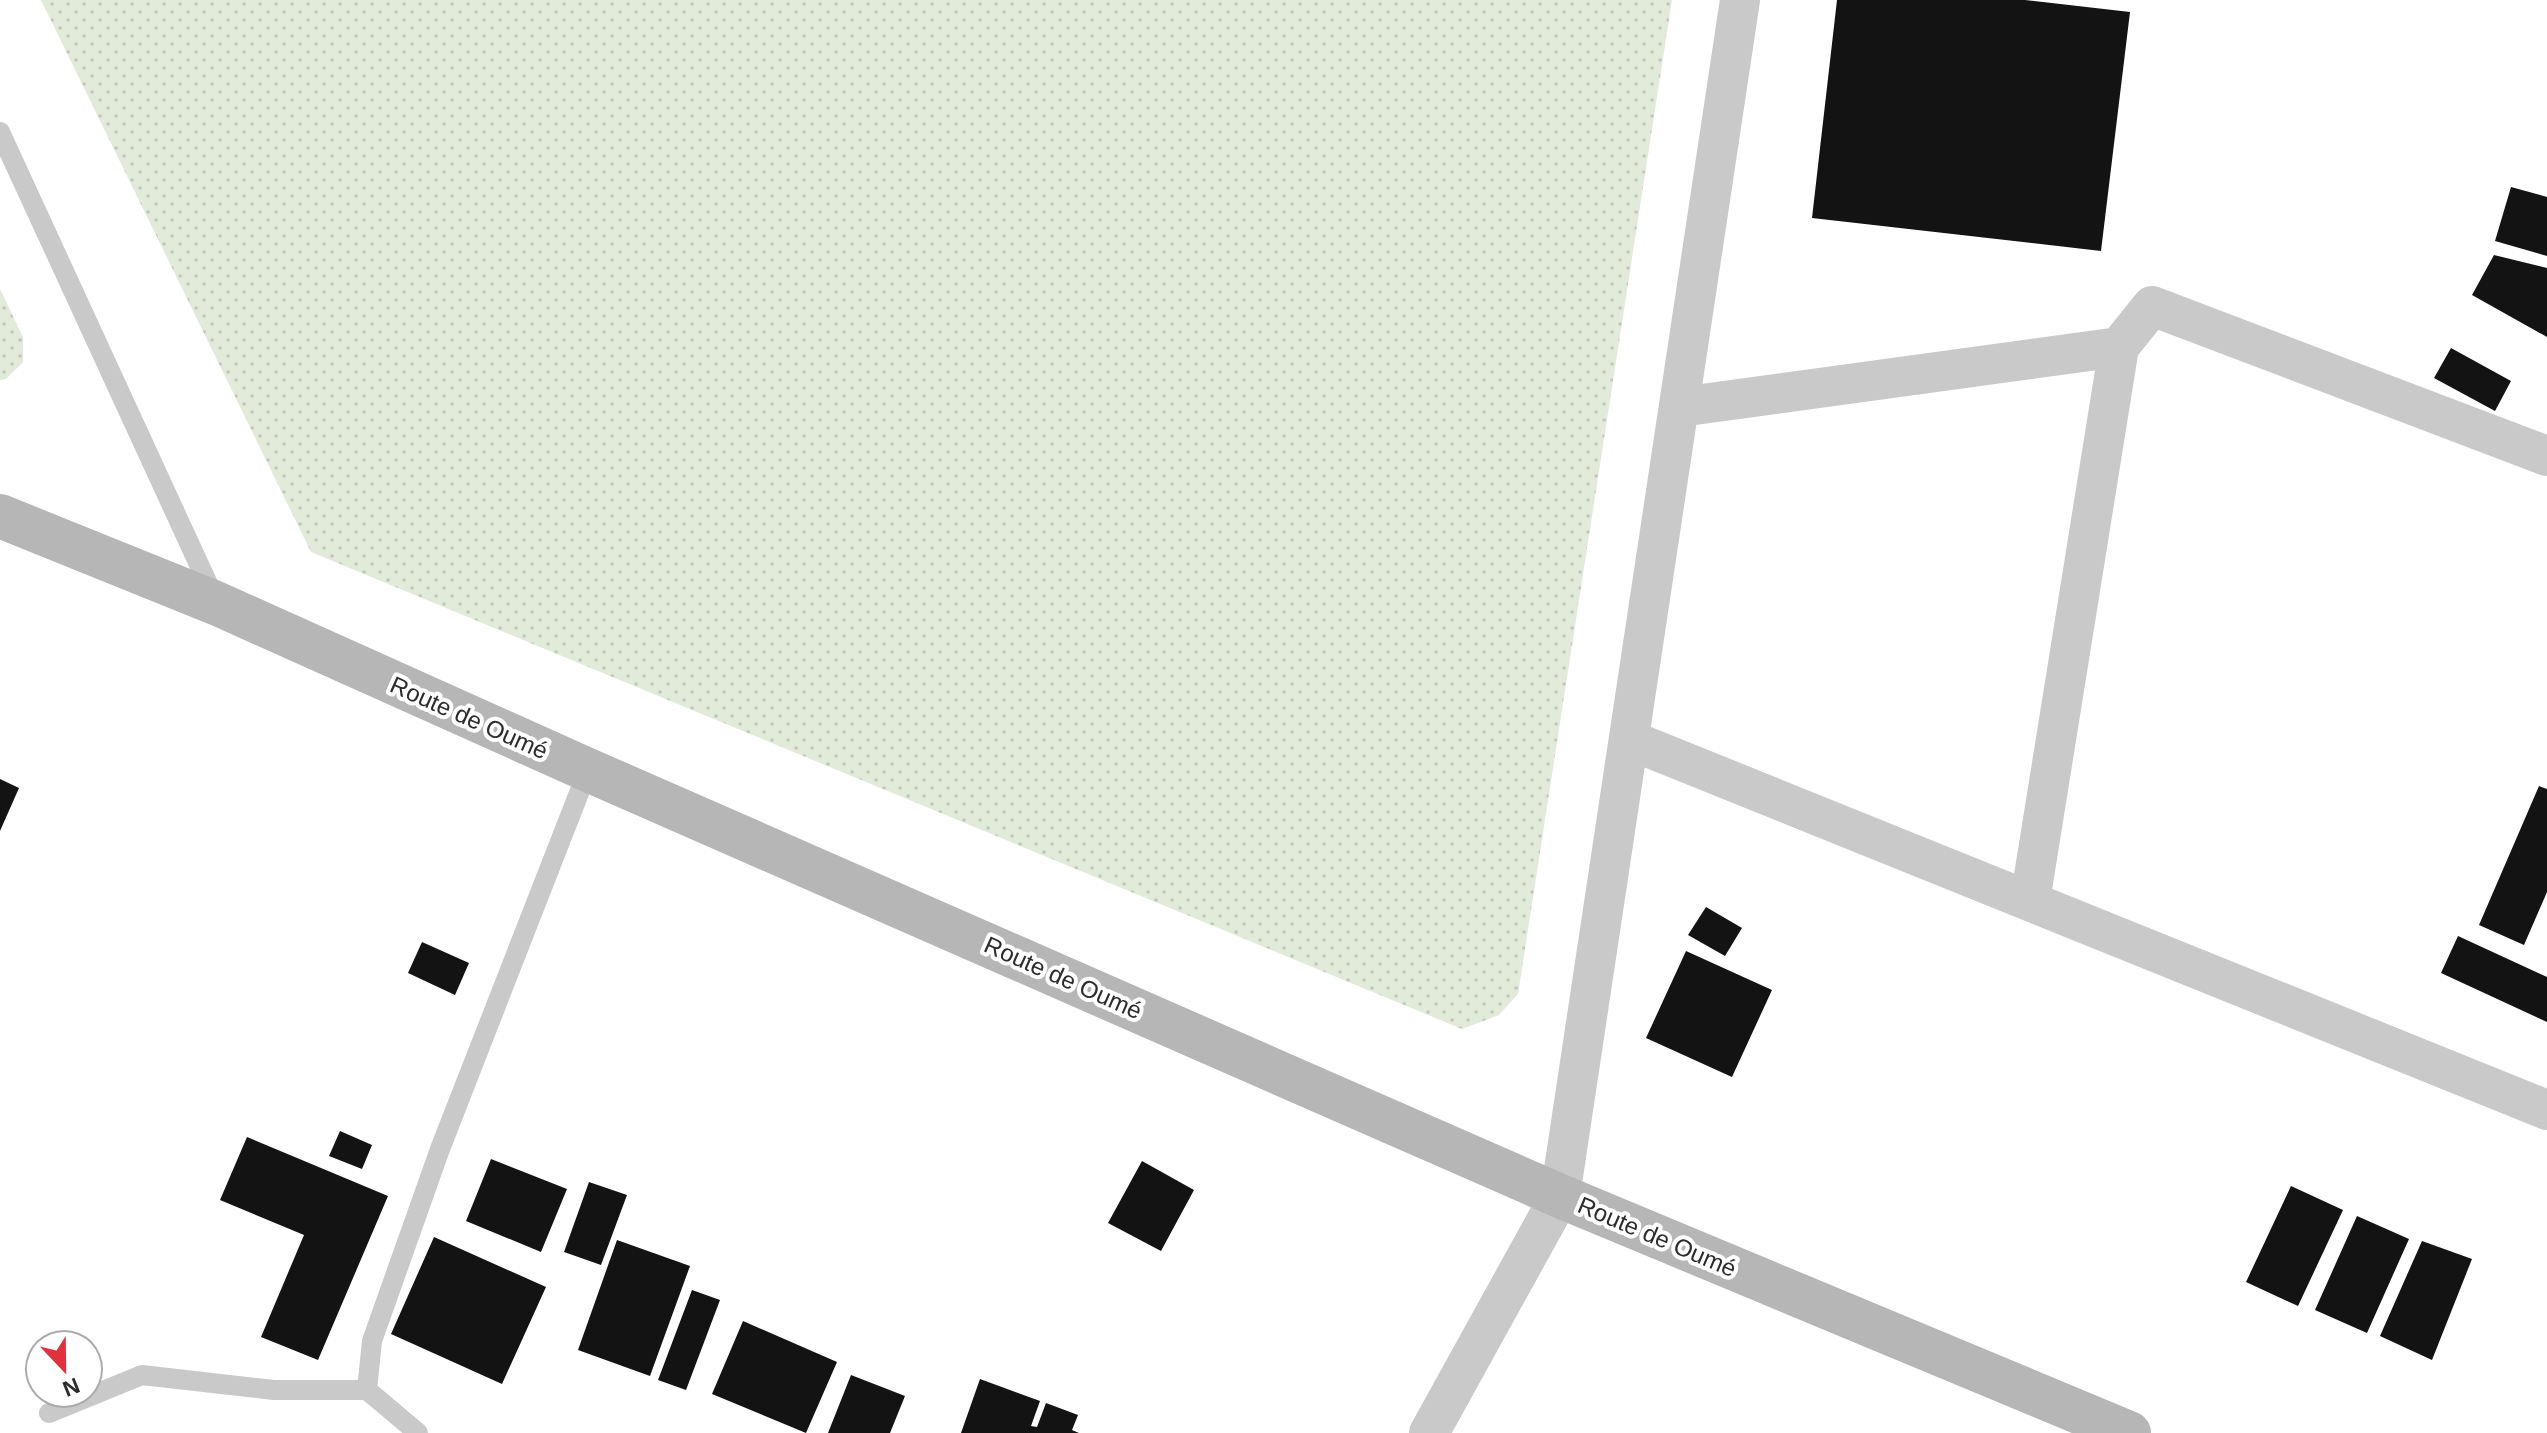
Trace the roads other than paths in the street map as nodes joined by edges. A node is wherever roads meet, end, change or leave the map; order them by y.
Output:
1 (1740, 0) edge
2 (0, 132) edge
3 (2119, 347) junction
4 (1680, 407) junction
5 (2547, 456) edge
6 (0, 516) edge
7 (218, 604) junction
8 (1630, 740) junction
9 (588, 770) junction
10 (2030, 901) junction
11 (2547, 1110) edge
12 (1560, 1196) junction
13 (367, 1390) junction
14 (49, 1413) dead end
15 (418, 1433) edge
16 (1429, 1433) edge
17 (2129, 1433) edge

1 - 4 street
2 - 7 lane
3 - 4 street
3 - 5 street
3 - 10 street
4 - 8 street
6 - 7 main road, Route de Oumé
7 - 9 main road, Route de Oumé
8 - 10 street
8 - 12 street
9 - 12 main road, Route de Oumé
9 - 13 lane
10 - 11 street
12 - 16 street
12 - 17 main road, Route de Oumé
13 - 14 lane
13 - 15 lane

